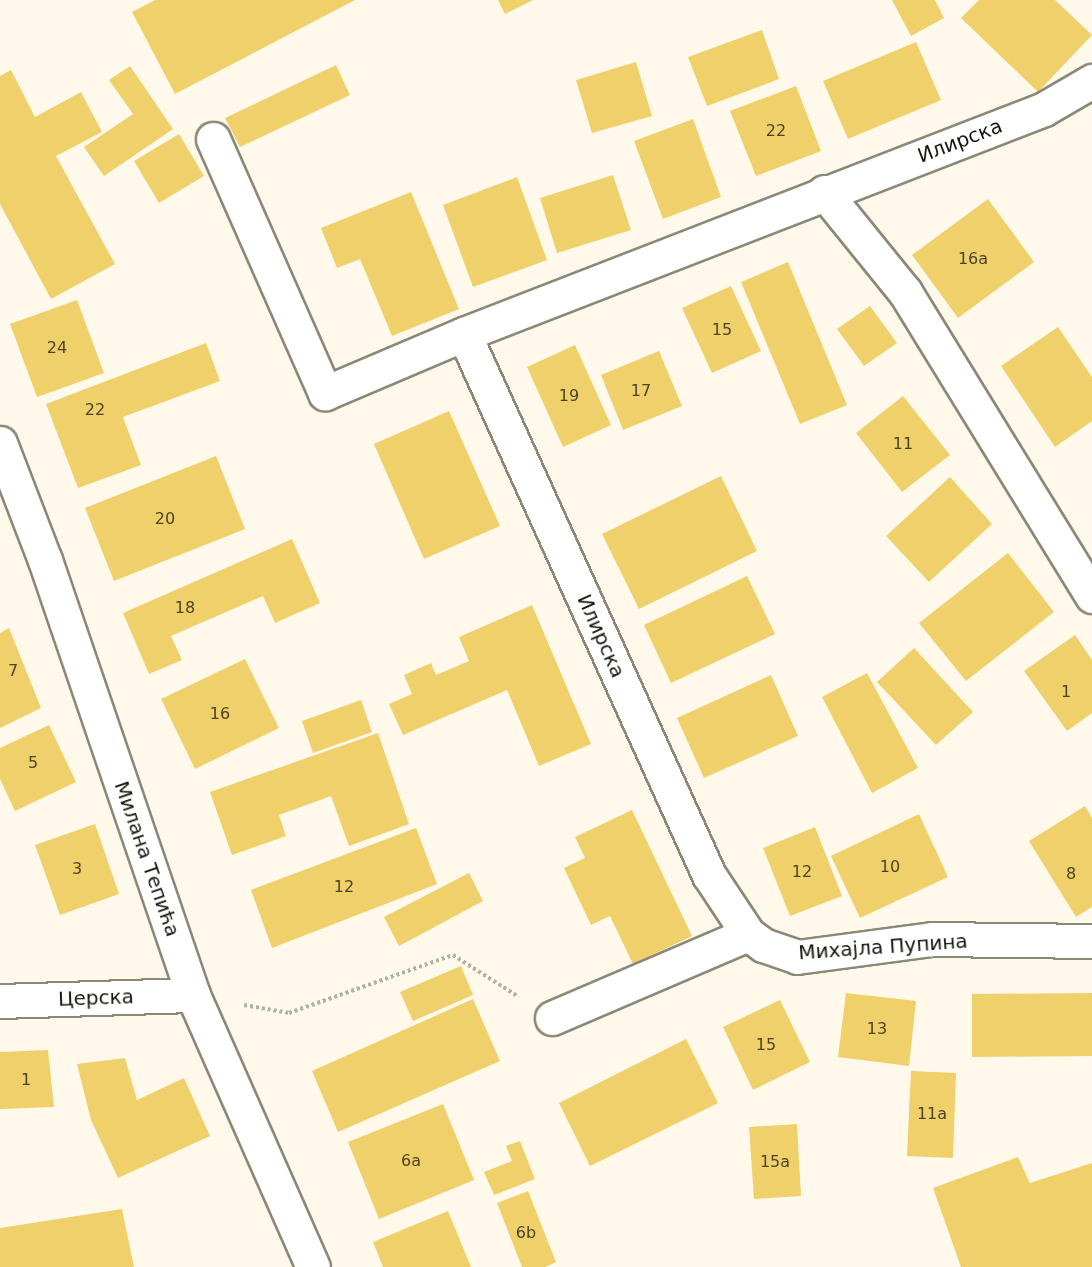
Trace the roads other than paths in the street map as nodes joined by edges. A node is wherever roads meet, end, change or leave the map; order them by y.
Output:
1 (1092, 81) edge
2 (213, 139) dead end
3 (824, 192) junction
4 (464, 334) junction
5 (0, 443) edge
6 (1092, 596) edge
7 (748, 934) junction
8 (1092, 941) edge
9 (193, 995) junction
10 (0, 1001) edge
11 (552, 1018) road end
12 (313, 1267) edge

1 - 3 street, Илирска
2 - 4 street, Илирска
3 - 4 street, Илирска
3 - 6 street
4 - 7 street, Илирска
5 - 9 street, Милана Тепића
7 - 8 street, Михајла Пупина
7 - 11 street
9 - 10 street, Церска
9 - 12 street, Милана Тепића

